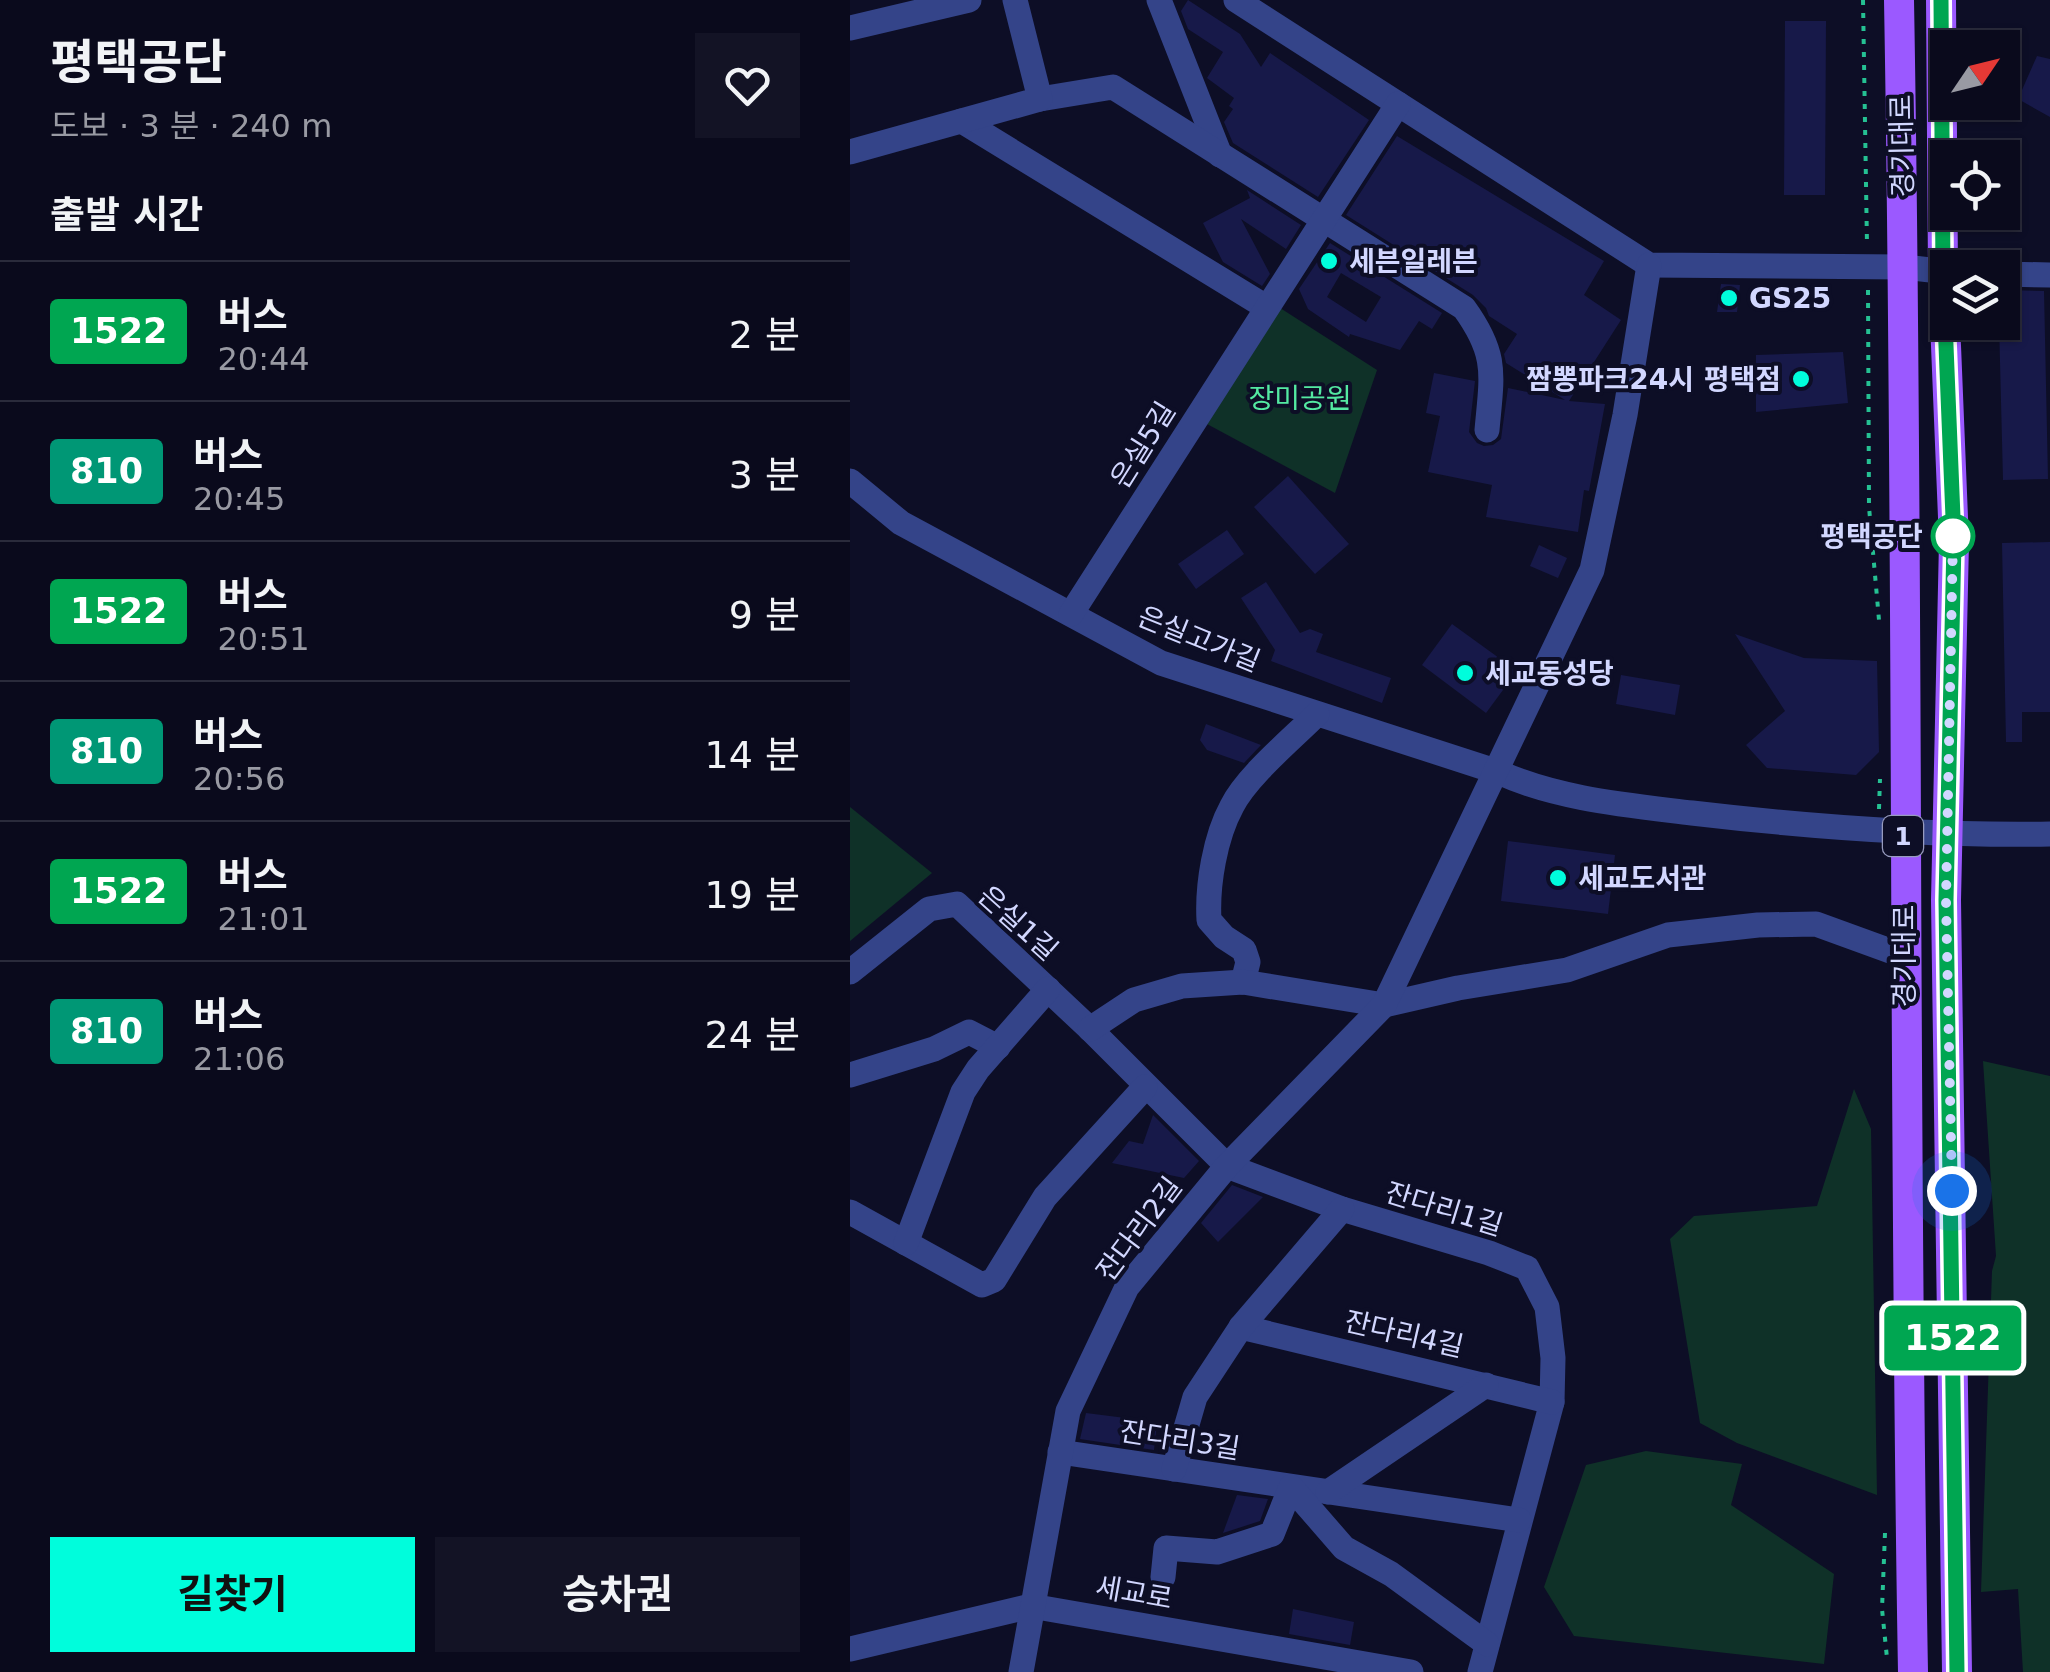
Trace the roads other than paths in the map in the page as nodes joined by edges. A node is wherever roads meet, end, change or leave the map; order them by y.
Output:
1 (969, 0) edge
2 (1015, 0) edge
3 (1159, 0) edge
4 (1236, 0) edge
5 (1899, 0) edge
6 (1941, 0) edge
7 (850, 28) edge
8 (1040, 99) junction
9 (1398, 104) junction
10 (962, 121) junction
11 (850, 152) edge
12 (1220, 155) junction
13 (1322, 220) junction
14 (1945, 250) edge
15 (1649, 265) junction
16 (1904, 267) junction
17 (1930, 270) edge
18 (2020, 275) edge
19 (2050, 276) edge
20 (1266, 308) junction
21 (1947, 340) edge
22 (1487, 430) dead end
23 (850, 481) edge
24 (1071, 614) junction
25 (1316, 714) junction
26 (1498, 772) junction
27 (1903, 833) junction
28 (2050, 834) edge
29 (1948, 836) junction
30 (1904, 956) junction
31 (850, 972) edge
32 (1243, 982) junction
33 (1048, 989) junction
34 (1384, 1006) junction
35 (1090, 1029) junction
36 (998, 1047) junction
37 (850, 1074) edge
38 (1145, 1087) junction
39 (1227, 1166) junction
40 (1342, 1209) junction
41 (850, 1212) edge
42 (902, 1240) junction
43 (1241, 1326) junction
44 (1486, 1385) junction
45 (1552, 1402) junction
46 (1060, 1452) junction
47 (1174, 1469) junction
48 (1292, 1487) junction
49 (1328, 1492) junction
50 (1519, 1520) junction
51 (1162, 1577) dead end
52 (1031, 1606) junction
53 (1487, 1644) junction
54 (850, 1649) edge
55 (1021, 1672) edge
56 (1411, 1672) edge
57 (1480, 1672) edge
58 (1913, 1672) edge
59 (1957, 1672) edge

1 - 7 street
2 - 8 street
3 - 12 street
4 - 9 street
5 - 16 main road, 경기대로 / 1
6 - 14 main road, 경기대로 / 1
8 - 10 street
8 - 12 street
9 - 13 street, 은실5길
9 - 15 street
10 - 11 street
10 - 20 street
12 - 13 street
13 - 20 street, 은실5길
13 - 22 street
15 - 16 street
15 - 26 street
16 - 17 street
16 - 27 main road, 경기대로 / 1
18 - 19 street
20 - 24 street, 은실5길
21 - 29 main road, 경기대로 / 1
23 - 24 street, 은실고가길
24 - 25 street, 은실고가길
25 - 26 street, 은실고가길
25 - 32 street
26 - 27 street, 은실고가길
26 - 34 street, 잔다리2길
27 - 29 street, 은실고가길
27 - 30 main road, 경기대로 / 1
28 - 29 street, 은실고가길
29 - 59 main road, 경기대로 / 1
30 - 34 street
30 - 58 main road, 경기대로 / 1
31 - 33 street, 은실1길
32 - 34 street
32 - 35 street
33 - 35 street, 은실1길
33 - 36 street, 은실1길
34 - 39 street, 잔다리2길
35 - 38 street, 잔다리1길
36 - 37 street
36 - 42 street, 은실1길
38 - 39 street, 잔다리1길
38 - 42 street
39 - 40 street, 잔다리1길
39 - 46 street, 잔다리2길
40 - 43 street
40 - 45 street, 잔다리1길
41 - 42 street
43 - 44 street, 잔다리4길
43 - 47 street
44 - 45 street, 잔다리4길
44 - 49 street
45 - 50 street, 잔다리1길
46 - 47 street, 잔다리3길
46 - 52 street, 잔다리2길
47 - 48 street, 잔다리3길
48 - 49 street, 잔다리3길
48 - 51 street
48 - 53 street
49 - 50 street, 잔다리3길
50 - 53 street, 잔다리1길
52 - 54 street, 세교로
52 - 55 street, 잔다리2길
52 - 56 street, 세교로
53 - 57 street, 잔다리1길

